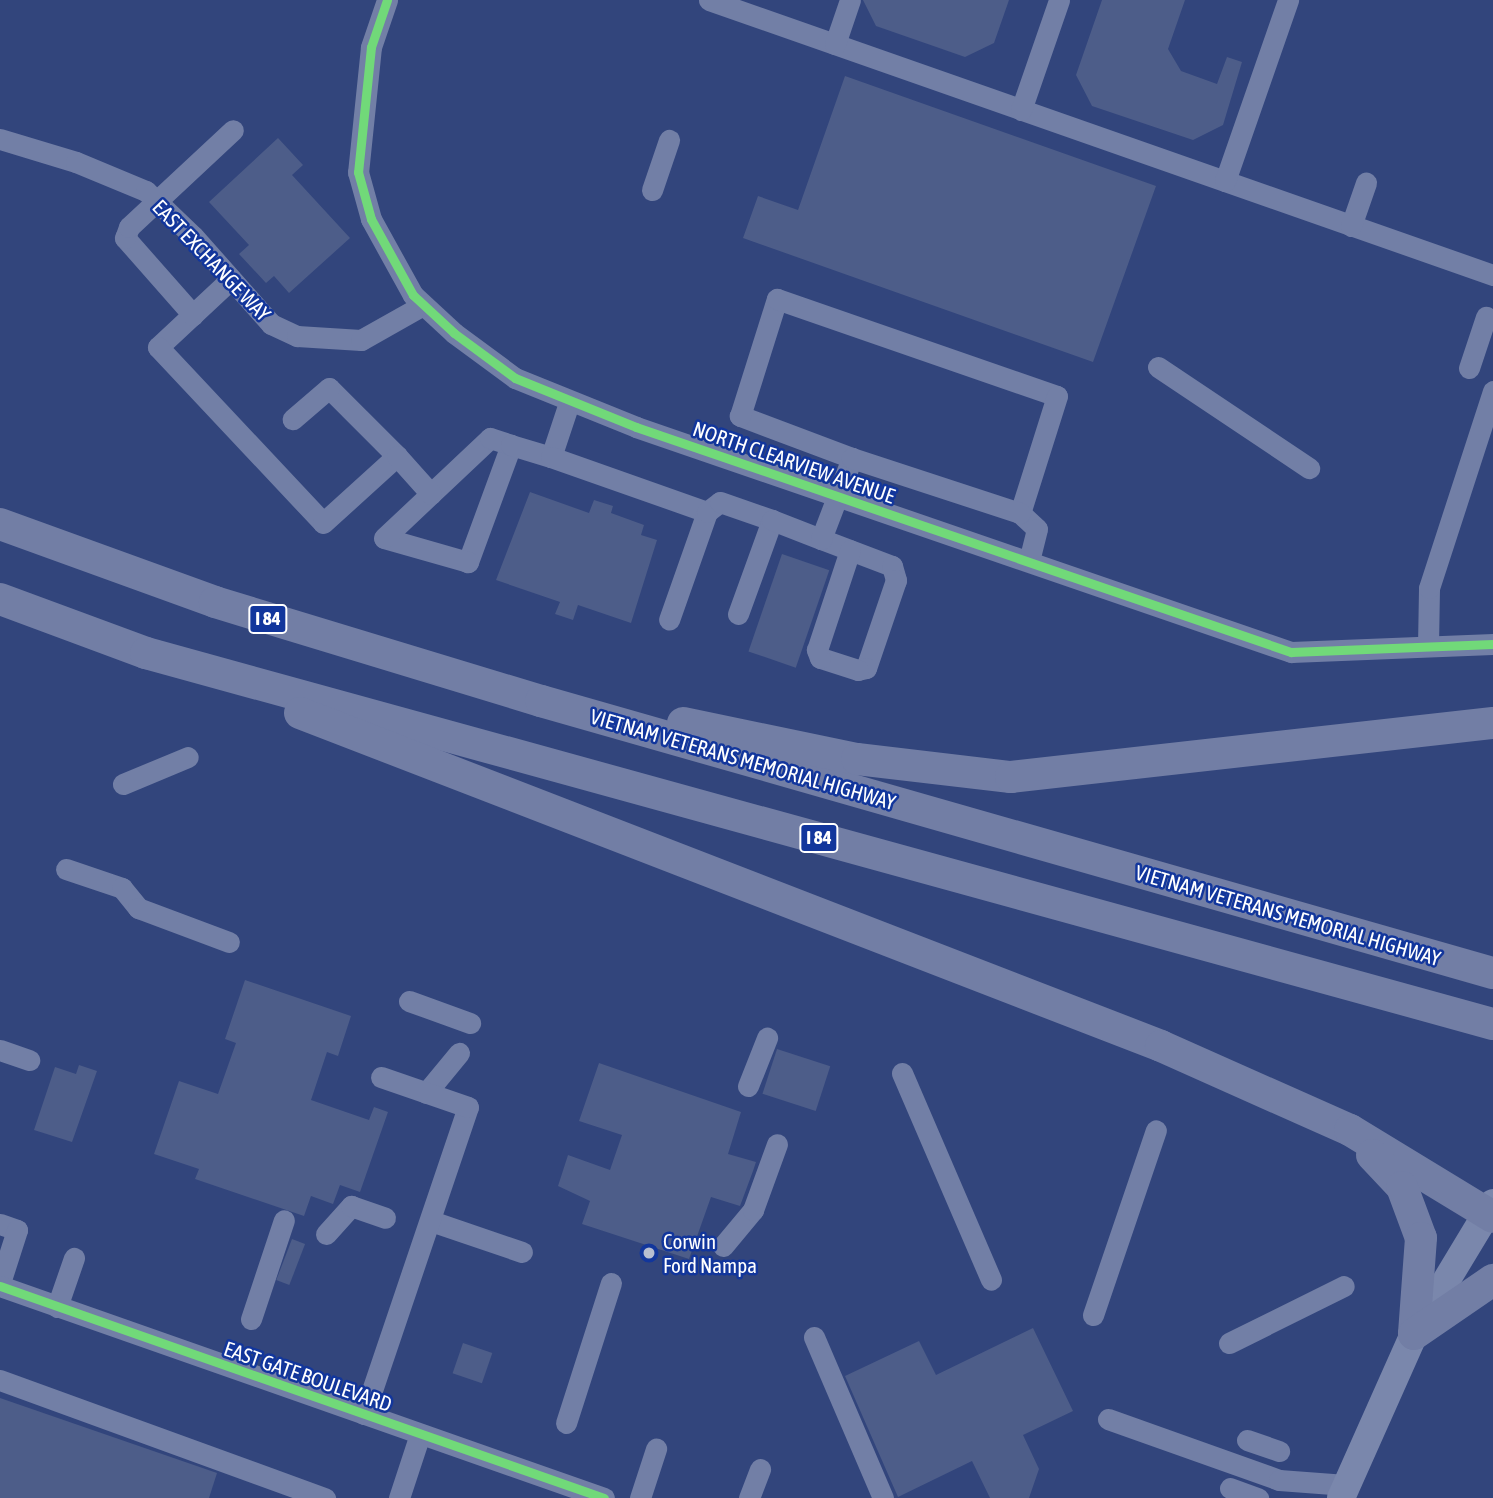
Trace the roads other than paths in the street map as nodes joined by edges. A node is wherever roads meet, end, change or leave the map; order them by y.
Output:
1 (387, 0) edge
2 (709, 0) edge
3 (850, 0) edge
4 (1059, 0) edge
5 (1288, 0) edge
6 (835, 44) junction
7 (1021, 110) junction
8 (233, 130) dead end
9 (0, 139) edge
10 (669, 140) dead end
11 (1225, 181) junction
12 (1366, 183) dead end
13 (652, 190) dead end
14 (156, 201) junction
15 (1351, 226) junction
16 (1493, 275) edge
17 (231, 279) junction
18 (424, 305) junction
19 (194, 315) junction
20 (1486, 317) dead end
21 (1158, 367) dead end
22 (1469, 368) dead end
23 (1493, 391) edge
24 (569, 403) junction
25 (293, 419) dead end
26 (511, 444) junction
27 (397, 456) junction
28 (551, 457) junction
29 (852, 457) junction
30 (1309, 468) dead end
31 (431, 494) junction
32 (838, 495) junction
33 (707, 512) junction
34 (1020, 513) junction
35 (772, 520) junction
36 (0, 524) edge
37 (821, 539) junction
38 (850, 550) junction
39 (1028, 562) junction
40 (0, 599) edge
41 (738, 614) dead end
42 (669, 620) dead end
43 (1493, 644) edge
44 (1428, 646) junction
45 (146, 653) junction
46 (541, 701) junction
47 (1493, 723) edge
48 (188, 757) dead end
49 (123, 784) dead end
50 (66, 869) dead end
51 (229, 942) dead end
52 (1493, 973) edge
53 (409, 1001) dead end
54 (470, 1023) dead end
55 (1493, 1024) edge
56 (767, 1038) dead end
57 (0, 1050) edge
58 (459, 1053) dead end
59 (29, 1060) dead end
60 (902, 1073) dead end
61 (381, 1077) dead end
62 (748, 1086) dead end
63 (426, 1093) junction
64 (1156, 1130) dead end
65 (1350, 1130) junction
66 (777, 1144) dead end
67 (1491, 1211) edge
68 (385, 1218) dead end
69 (284, 1220) dead end
70 (431, 1221) junction
71 (0, 1224) edge
72 (326, 1234) dead end
73 (723, 1246) dead end
74 (522, 1252) dead end
75 (74, 1258) dead end
76 (991, 1280) dead end
77 (1493, 1280) edge
78 (611, 1283) dead end
79 (0, 1284) edge
80 (1344, 1286) dead end
81 (57, 1307) junction
82 (1093, 1315) dead end
83 (251, 1319) dead end
84 (1414, 1334) junction
85 (814, 1337) dead end
86 (1228, 1343) dead end
87 (0, 1380) edge
88 (364, 1414) junction
89 (1108, 1419) dead end
90 (566, 1423) dead end
91 (421, 1434) junction
92 (1247, 1440) dead end
93 (656, 1449) dead end
94 (1279, 1451) dead end
95 (760, 1468) dead end
96 (1279, 1480) junction
97 (1230, 1488) dead end
98 (1343, 1492) edge
99 (313, 1496) edge
100 (398, 1498) edge
101 (604, 1498) edge
102 (640, 1498) edge
103 (749, 1498) edge
104 (883, 1498) edge
105 (1258, 1498) edge
106 (1297, 1498) edge

1 - 18 street, NORTH CLEARVIEW AVENUE
2 - 6 street
3 - 6 street
4 - 7 street
5 - 11 street
6 - 7 street
7 - 11 street
8 - 14 street
9 - 14 street, EAST EXCHANGE WAY
10 - 13 street
11 - 15 street
12 - 15 street
14 - 17 street, EAST EXCHANGE WAY
14 - 19 street
15 - 16 street
17 - 18 street, EAST EXCHANGE WAY
17 - 19 street
18 - 24 street, NORTH CLEARVIEW AVENUE
19 - 27 street
20 - 22 street
21 - 30 street
23 - 44 street
24 - 28 street
24 - 32 street, NORTH CLEARVIEW AVENUE
25 - 27 street
26 - 28 street
26 - 31 street
26 - 31 street
27 - 31 street
28 - 33 street
29 - 32 street
29 - 34 street
29 - 34 street
32 - 37 street
32 - 39 street, NORTH CLEARVIEW AVENUE
33 - 35 street
33 - 42 street
34 - 39 street
35 - 37 street
35 - 41 street
36 - 46 highway, VIETNAM VETERANS MEMORIAL HIGHWAY / I 84
37 - 38 street
38 - 38 street
39 - 44 street, NORTH CLEARVIEW AVENUE
40 - 45 highway, I 84
43 - 44 street, NORTH CLEARVIEW AVENUE
45 - 55 highway, I 84
45 - 65 highway
46 - 47 highway
46 - 52 highway, VIETNAM VETERANS MEMORIAL HIGHWAY / I 84
48 - 49 street
50 - 51 street
53 - 54 street
56 - 62 street
57 - 59 street
58 - 63 street
60 - 76 street
61 - 63 street
63 - 70 street
64 - 82 street
65 - 67 highway
65 - 84 highway
66 - 73 street
67 - 84 main road
68 - 72 street
69 - 83 street
70 - 74 street
70 - 88 street
71 - 79 street
75 - 81 street
77 - 84 highway
78 - 90 street
79 - 81 street, EAST GATE BOULEVARD
80 - 86 street
81 - 88 street, EAST GATE BOULEVARD
84 - 98 main road
85 - 104 street
87 - 99 street
88 - 91 street, EAST GATE BOULEVARD
89 - 96 street
91 - 100 street
91 - 101 street, EAST GATE BOULEVARD
92 - 94 street
93 - 102 street
95 - 103 street
96 - 98 street
96 - 106 street
97 - 105 street

